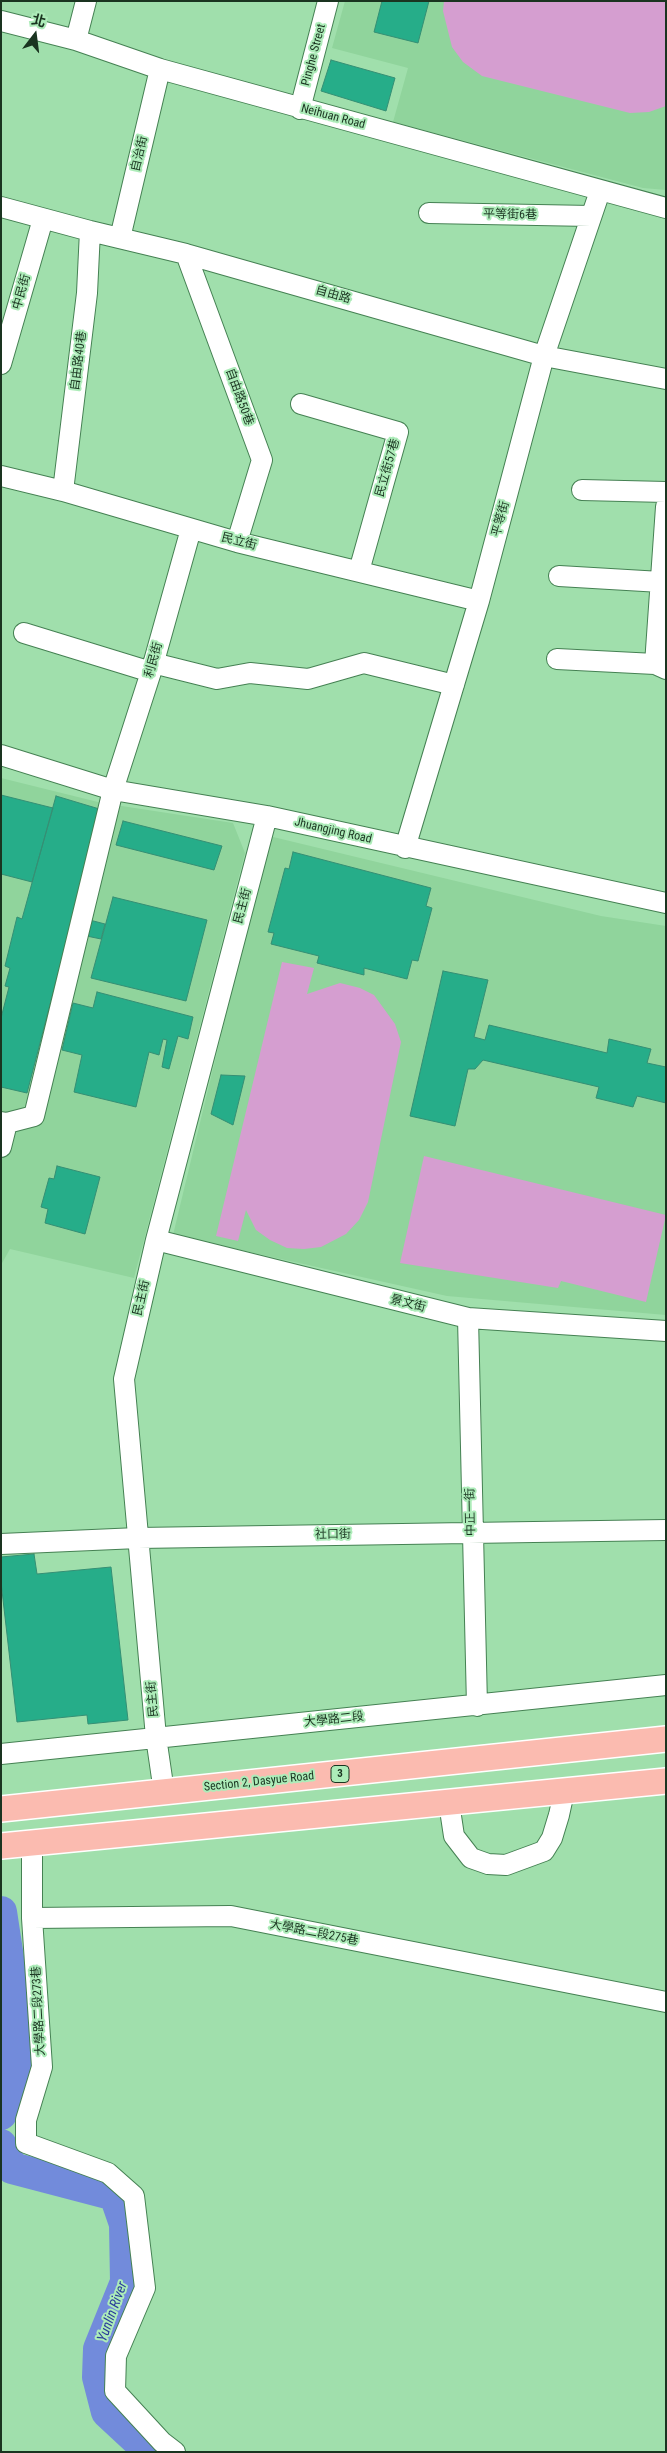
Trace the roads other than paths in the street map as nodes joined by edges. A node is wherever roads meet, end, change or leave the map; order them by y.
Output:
1 (86, 1) edge
2 (328, 1) edge
3 (1, 21) edge
4 (76, 40) junction
5 (160, 69) junction
6 (300, 109) junction
7 (600, 191) junction
8 (1, 207) edge
9 (666, 208) edge
10 (429, 213) dead end
11 (591, 216) junction
12 (43, 219) junction
13 (90, 231) junction
14 (120, 238) junction
15 (186, 254) junction
16 (544, 356) junction
17 (1, 364) edge
18 (666, 379) edge
19 (301, 404) dead end
20 (1, 476) edge
21 (582, 490) dead end
22 (63, 491) junction
23 (666, 492) edge
24 (666, 506) edge
25 (191, 529) junction
26 (237, 542) junction
27 (359, 571) junction
28 (560, 576) dead end
29 (661, 582) junction
30 (479, 601) junction
31 (24, 633) dead end
32 (557, 659) dead end
33 (660, 666) edge
34 (152, 668) junction
35 (454, 686) junction
36 (1, 755) edge
37 (113, 790) junction
38 (267, 816) junction
39 (405, 848) junction
40 (666, 903) edge
41 (4, 1122) edge
42 (1, 1147) edge
43 (156, 1240) junction
44 (468, 1318) junction
45 (666, 1331) edge
46 (666, 1530) edge
47 (472, 1533) junction
48 (138, 1538) junction
49 (1, 1544) edge
50 (666, 1685) edge
51 (477, 1706) junction
52 (156, 1737) junction
53 (666, 1739) edge
54 (5, 1754) edge
55 (393, 1768) junction
56 (666, 1781) edge
57 (164, 1792) junction
58 (564, 1792) junction
59 (450, 1803) junction
60 (8, 1808) edge
61 (395, 1809) junction
62 (17, 1845) edge
63 (32, 1918) junction
64 (666, 2002) edge
65 (175, 2452) edge

1 - 4 street
2 - 6 street, Pinghe Street
3 - 4 street, Neihuan Road
4 - 5 street, Neihuan Road
5 - 6 street, Neihuan Road
5 - 14 street, 自治街
6 - 7 street, Neihuan Road
7 - 9 street, Neihuan Road
7 - 11 street, 平等街
8 - 12 street, 自由路
10 - 11 street, 平等街6巷
11 - 16 street, 平等街
12 - 13 street, 自由路
12 - 17 street, 中民街
13 - 14 street, 自由路
13 - 22 street, 自由路40巷
14 - 15 street, 自由路
15 - 16 street, 自由路
15 - 26 street, 自由路50巷
16 - 18 street, 自由路
16 - 30 street, 平等街
19 - 27 street, 民立街57巷
20 - 22 street, 民立街
21 - 23 street
22 - 25 street, 民立街
24 - 29 street
25 - 26 street, 民立街
25 - 34 street, 利民街
26 - 27 street, 民立街
27 - 30 street, 民立街
28 - 29 street
29 - 33 street
30 - 35 street, 平等街
31 - 34 street
32 - 33 street
34 - 35 street
34 - 37 street, 利民街
35 - 39 street, 平等街
36 - 37 street, Jhuangjing Road
37 - 38 street, Jhuangjing Road
37 - 41 street, 利民街
38 - 39 street, Jhuangjing Road
38 - 43 street, 民主街
39 - 40 street, Jhuangjing Road
41 - 42 street
43 - 44 street, 景文街
43 - 48 street, 民主街
44 - 45 street, 景文街
44 - 47 street, 中正一街
46 - 47 street, 社口街
47 - 48 street, 社口街
47 - 51 street, 中正一街
48 - 49 street, 社口街
48 - 52 street, 民主街
50 - 51 street, 大學路二段
51 - 52 street, 大學路二段
52 - 54 street, 大學路二段
52 - 57 street, 民主街
53 - 55 main road, Section 2, Dasyue Road / 3
55 - 57 main road, Section 2, Dasyue Road / 3
55 - 61 main road
56 - 58 main road
57 - 60 main road, Section 2, Dasyue Road / 3
58 - 59 main road
58 - 59 street
59 - 61 main road
61 - 62 main road
62 - 63 street
63 - 64 street, 大學路二段275巷
63 - 65 street, 大學路二段273巷

